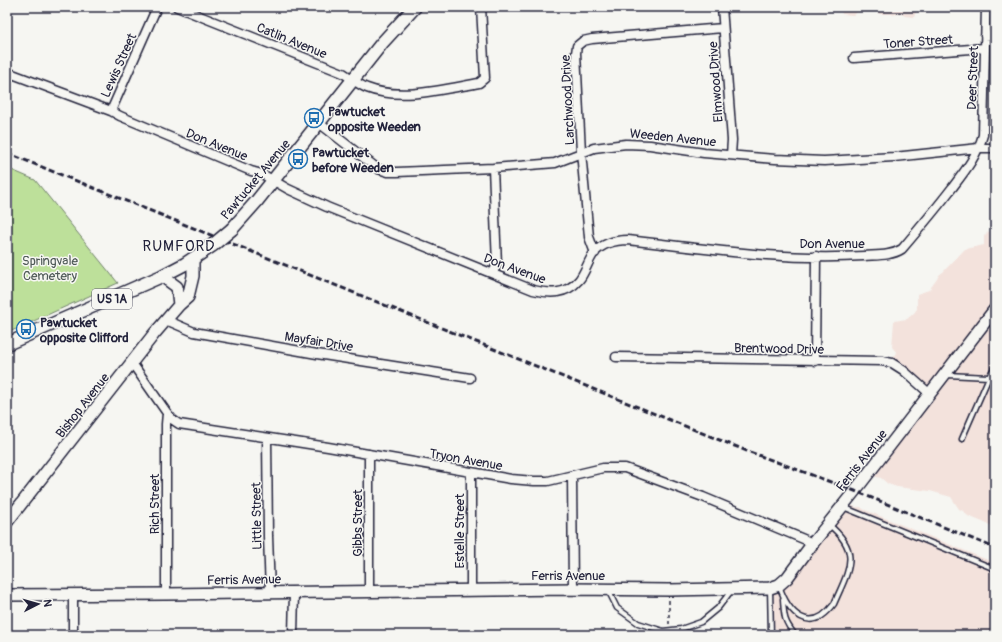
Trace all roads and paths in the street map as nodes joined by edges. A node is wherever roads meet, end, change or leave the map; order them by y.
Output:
1 (157, 7) edge
2 (177, 7) edge
3 (415, 7) edge
4 (481, 7) edge
5 (722, 7) edge
6 (986, 7) edge
7 (723, 28) junction
8 (985, 36) junction
9 (995, 36) edge
10 (984, 48) junction
11 (854, 58) dead end
12 (7, 72) edge
13 (353, 80) junction
14 (111, 111) junction
15 (319, 123) junction
16 (979, 148) junction
17 (995, 148) edge
18 (582, 152) junction
19 (731, 155) junction
20 (493, 168) junction
21 (274, 181) junction
22 (595, 253) junction
23 (816, 256) junction
24 (193, 260) junction
25 (493, 273) junction
26 (162, 276) junction
27 (179, 305) junction
28 (994, 312) edge
29 (166, 320) junction
30 (7, 344) edge
31 (616, 357) dead end
32 (815, 361) junction
33 (132, 363) junction
34 (995, 366) edge
35 (945, 375) junction
36 (989, 377) junction
37 (470, 378) dead end
38 (930, 394) junction
39 (167, 413) junction
40 (267, 438) junction
41 (962, 439) dead end
42 (369, 454) junction
43 (471, 472) junction
44 (572, 476) junction
45 (842, 507) junction
46 (7, 522) edge
47 (828, 524) junction
48 (812, 543) junction
49 (995, 569) edge
50 (774, 586) junction
51 (573, 589) junction
52 (732, 589) junction
53 (471, 590) junction
54 (608, 590) junction
55 (669, 590) junction
56 (369, 592) junction
57 (270, 593) junction
58 (294, 593) junction
59 (166, 594) junction
60 (7, 595) edge
61 (73, 595) junction
62 (783, 599) junction
63 (669, 630) junction
64 (73, 635) edge
65 (294, 635) edge
66 (771, 635) edge
67 (795, 635) edge

1 - 14 street, Lewis Street
2 - 13 street, Catlin Avenue
3 - 13 main road, Pawtucket Avenue / US 1A
4 - 13 street, Catlin Avenue
5 - 7 street, Elmwood Drive
6 - 8 street, Deer Street
7 - 18 street, Larchwood Drive
7 - 19 street, Elmwood Drive
8 - 9 street
8 - 10 street, Deer Street
10 - 11 street, Toner Street
10 - 16 street, Deer Street
12 - 14 street, Don Avenue
13 - 15 main road, Pawtucket Avenue / US 1A
14 - 21 street, Don Avenue
15 - 20 street, Weeden Avenue
15 - 21 main road, Pawtucket Avenue / US 1A
16 - 17 street, Weeden Avenue
16 - 19 street, Weeden Avenue
16 - 23 street, Don Avenue
18 - 19 street, Weeden Avenue
18 - 20 street, Weeden Avenue
18 - 22 street, Larchwood Drive
20 - 25 street
21 - 24 main road, Pawtucket Avenue / US 1A, bridge
21 - 25 street, Don Avenue
22 - 23 street, Don Avenue
22 - 25 street, Don Avenue
23 - 32 street
24 - 26 main road, Pawtucket Avenue / US 1A
24 - 27 street, Bishop Avenue
26 - 27 street
26 - 30 main road, Pawtucket Avenue / US 1A
27 - 29 street, Bishop Avenue
28 - 35 street, Ferris Avenue
29 - 33 street, Bishop Avenue
29 - 37 street, Mayfair Drive
31 - 32 street, Brentwood Drive
32 - 38 street, Brentwood Drive
33 - 39 street, Tryon Avenue
33 - 46 street, Bishop Avenue
34 - 36 lane
35 - 36 lane
35 - 38 street, Ferris Avenue
36 - 41 lane
38 - 45 street, Ferris Avenue
39 - 40 street, Tryon Avenue
39 - 59 street, Rich Street
40 - 42 street, Tryon Avenue
40 - 57 street, Little Street
42 - 43 street, Tryon Avenue
42 - 56 street, Gibbs Street
43 - 44 street, Tryon Avenue
43 - 53 street, Estelle Street
44 - 48 street, Tryon Avenue
44 - 51 street
45 - 47 street, Ferris Avenue
45 - 49 lane
47 - 48 street, Ferris Avenue
47 - 62 lane
48 - 50 street, Ferris Avenue
50 - 52 street, Ferris Avenue
50 - 62 lane
50 - 66 lane
51 - 53 street, Ferris Avenue
51 - 54 street, Ferris Avenue
52 - 55 street, Ferris Avenue
52 - 63 lane
53 - 56 street, Ferris Avenue
54 - 55 street, Ferris Avenue
54 - 63 lane
55 - 63 path
56 - 58 street, Ferris Avenue
57 - 58 street, Ferris Avenue
57 - 59 street, Ferris Avenue
58 - 65 street
59 - 61 street, Ferris Avenue
60 - 61 street, Ferris Avenue
61 - 64 street
62 - 67 lane

